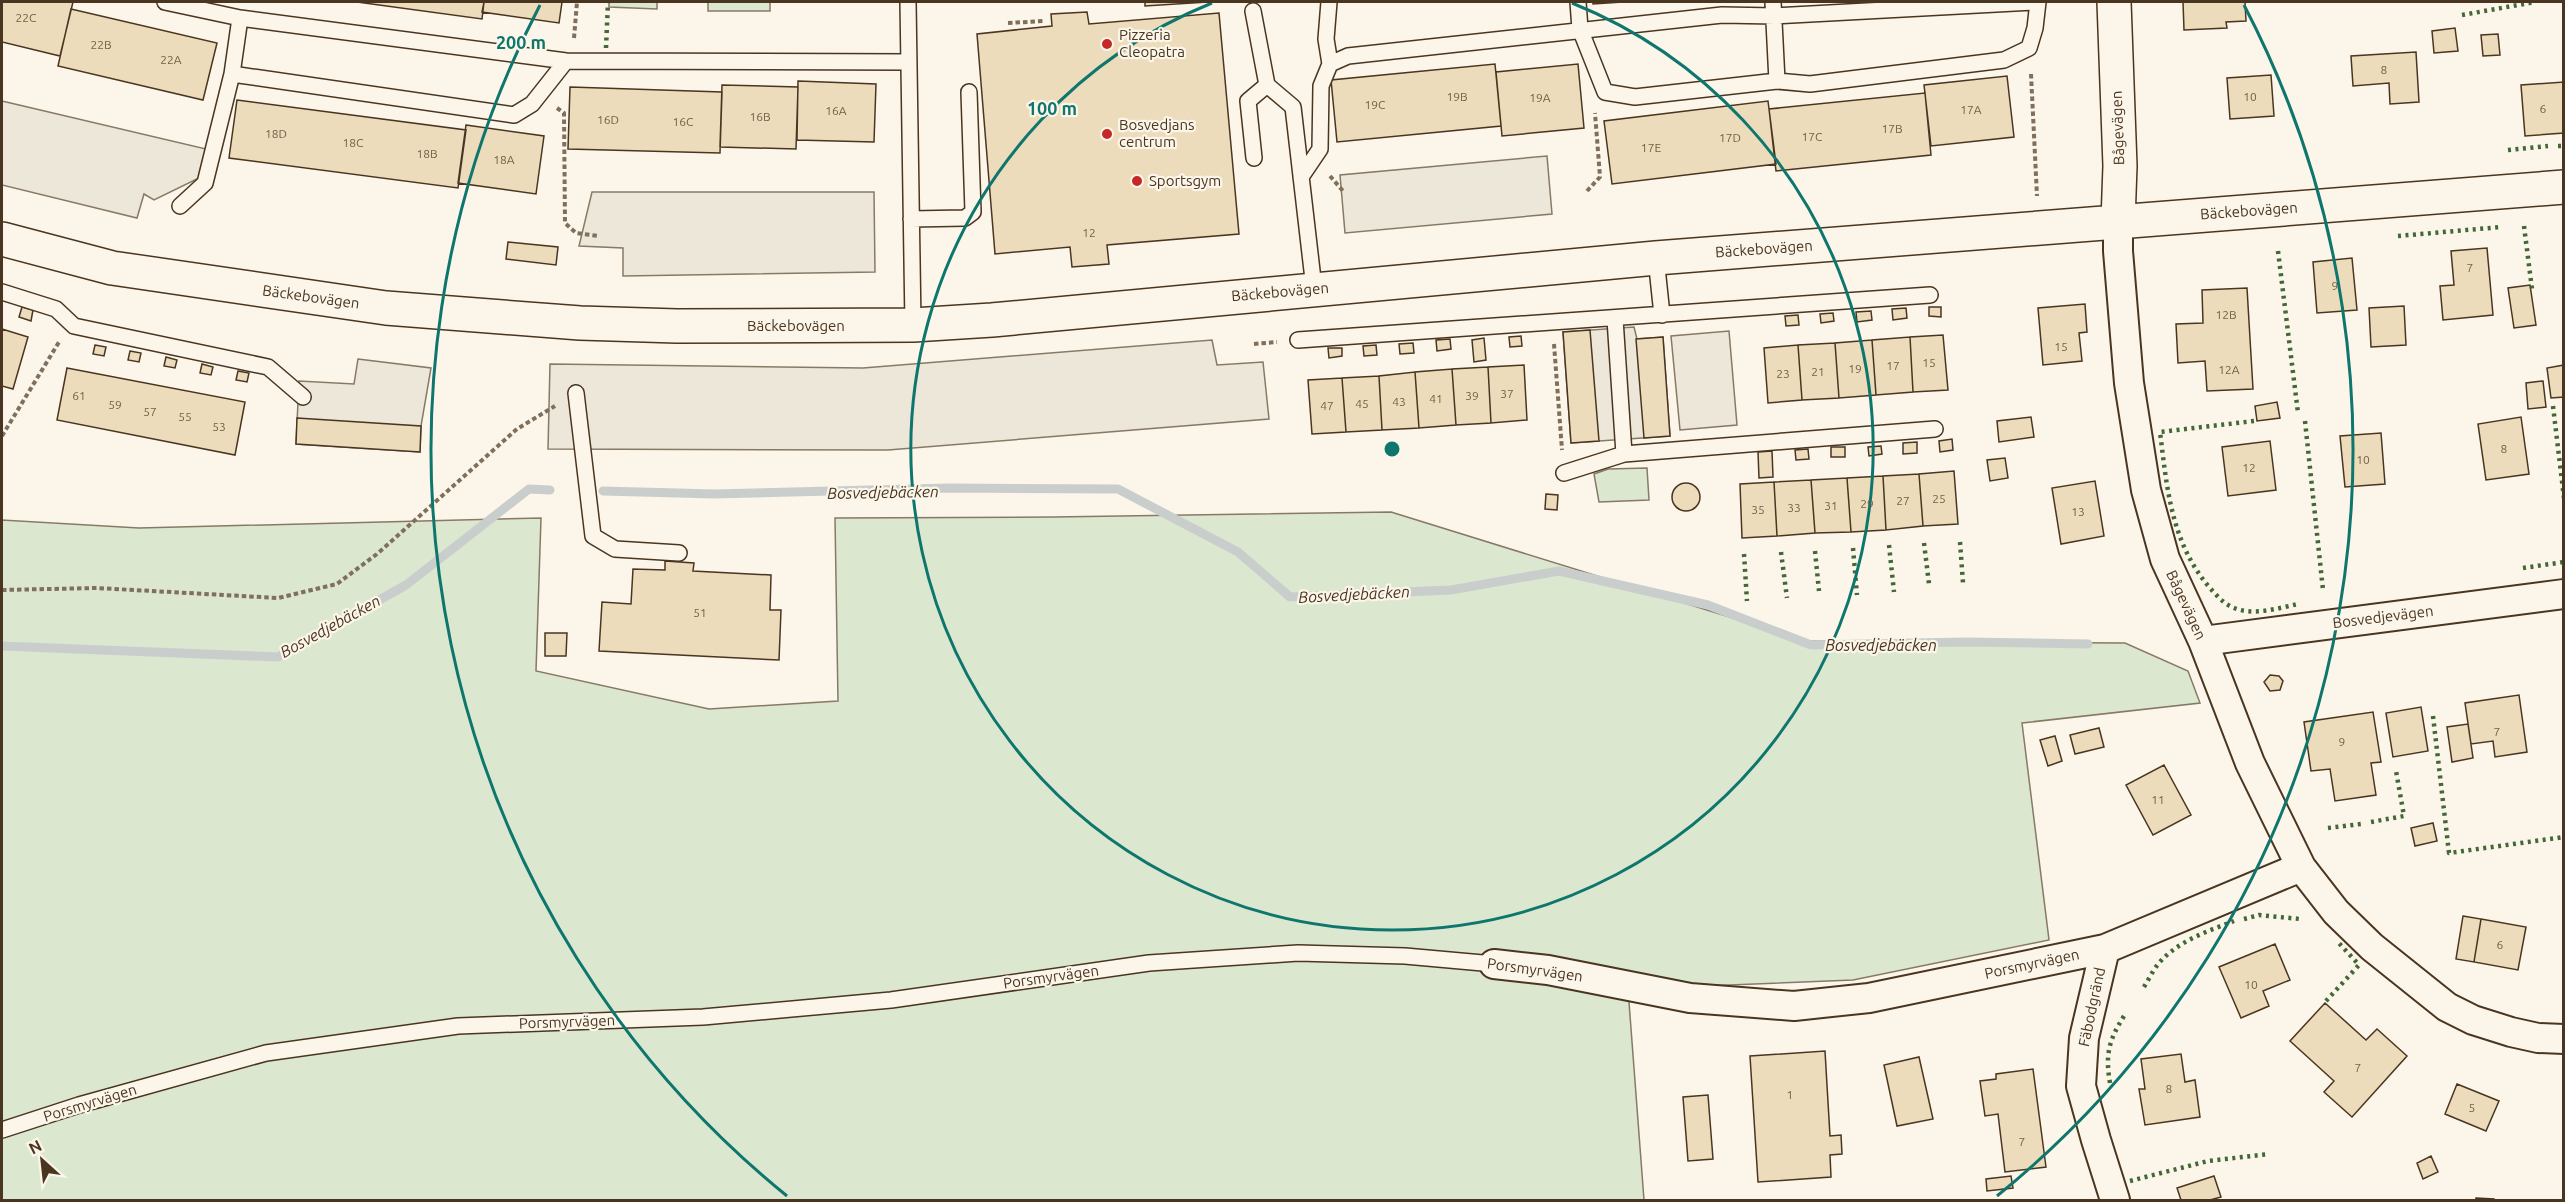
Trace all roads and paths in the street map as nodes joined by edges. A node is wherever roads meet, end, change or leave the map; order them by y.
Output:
1 (165, 2) edge
2 (578, 2) edge
3 (908, 2) edge
4 (1329, 2) edge
5 (1578, 2) edge
6 (2036, 2) edge
7 (2114, 2) edge
8 (1774, 9) edge
9 (1253, 11) dead end
10 (240, 18) junction
11 (1044, 21) dead end
12 (1008, 23) dead end
13 (1580, 29) junction
14 (2029, 48) junction
15 (566, 61) junction
16 (909, 62) junction
17 (1330, 64) junction
18 (232, 74) junction
19 (1777, 81) junction
20 (1267, 85) junction
21 (969, 92) dead end
22 (1595, 109) dead end
23 (564, 113) dead end
24 (1254, 158) dead end
25 (1301, 177) junction
26 (2564, 187) edge
27 (1587, 191) dead end
28 (2037, 199) dead end
29 (180, 206) dead end
30 (911, 219) junction
31 (2118, 221) junction
32 (598, 236) dead end
33 (2, 239) edge
34 (1656, 258) junction
35 (1314, 288) junction
36 (2, 292) edge
37 (1930, 295) dead end
38 (1662, 315) junction
39 (1614, 319) junction
40 (1552, 323) junction
41 (913, 325) junction
42 (74, 326) junction
43 (1298, 340) dead end
44 (576, 393) joint
45 (303, 397) dead end
46 (1935, 429) dead end
47 (3, 433) edge
48 (1624, 454) junction
49 (1564, 473) joint
50 (680, 553) dead end
51 (2, 590) edge
52 (2564, 594) edge
53 (2203, 641) junction
54 (2301, 867) junction
55 (2105, 949) junction
56 (1494, 964) joint
57 (2564, 1039) edge
58 (2, 1130) edge
59 (2115, 1200) edge

1 - 10 lane
2 - 15 path
3 - 16 lane
4 - 17 lane
5 - 13 lane
6 - 8 lane
6 - 14 lane
7 - 31 street, Bågevägen
8 - 13 lane
8 - 19 lane
9 - 20 lane
10 - 15 lane
10 - 18 lane
11 - 12 path
13 - 17 lane
13 - 19 lane
14 - 19 lane
14 - 28 path
15 - 16 lane
15 - 18 lane
16 - 30 lane
17 - 25 lane
18 - 29 lane
20 - 24 lane
20 - 25 lane
21 - 30 lane
22 - 27 path
23 - 32 path
25 - 35 lane
26 - 31 street, Bäckebovägen
30 - 41 lane
31 - 34 street, Bäckebovägen
31 - 53 street, Bågevägen
33 - 41 street, Bäckebovägen
34 - 35 street, Bäckebovägen
34 - 38 lane
35 - 41 street, Bäckebovägen
36 - 42 lane
37 - 38 lane
38 - 39 lane
39 - 40 lane
39 - 48 lane
40 - 43 lane
40 - 49 path
42 - 45 lane
42 - 47 path
44 - 50 lane
44 - 51 path
46 - 48 lane
48 - 49 lane
52 - 53 street, Bosvedjevägen
53 - 54 street, Bågevägen
54 - 55 street, Fäbodgränd
54 - 57 street, Bågevägen
55 - 56 street, Porsmyrvägen
55 - 59 street, Fäbodgränd
56 - 58 lane, Porsmyrvägen

